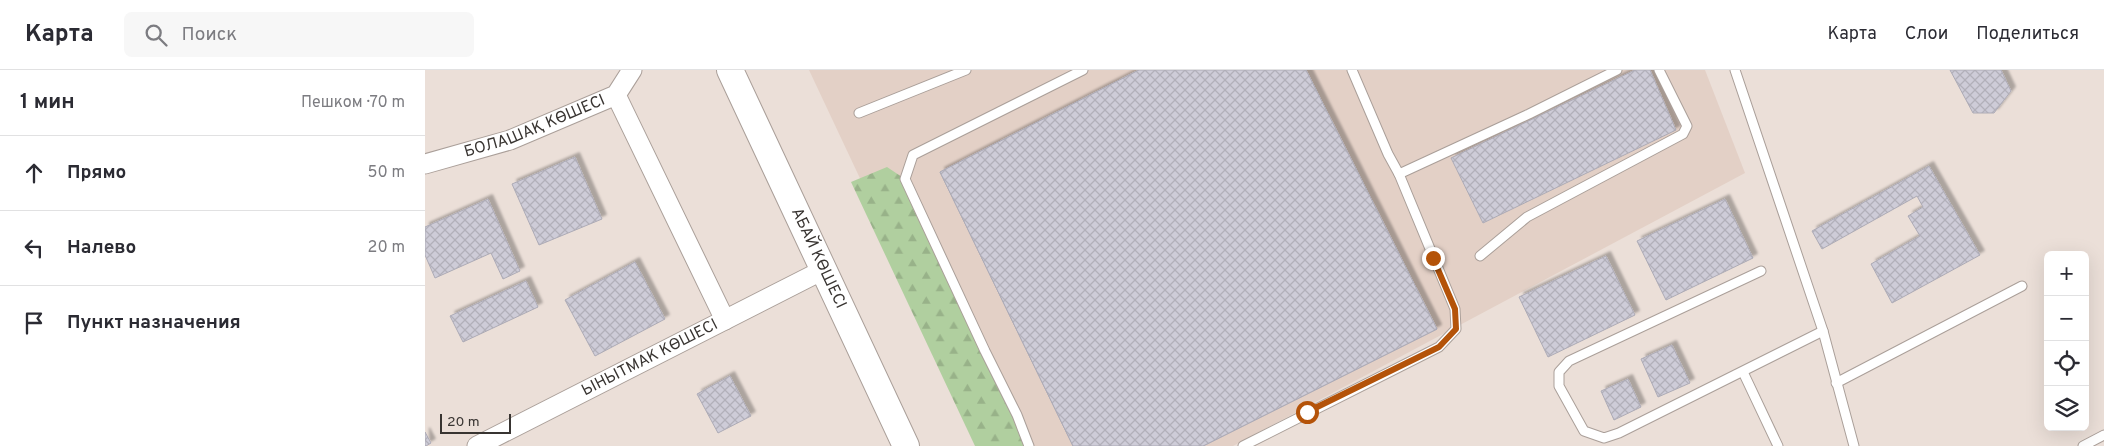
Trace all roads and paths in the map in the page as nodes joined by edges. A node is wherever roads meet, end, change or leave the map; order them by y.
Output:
1 (632, 70) edge
2 (730, 70) edge
3 (966, 70) edge
4 (1083, 70) edge
5 (1352, 70) edge
6 (1617, 70) edge
7 (1659, 70) edge
8 (1735, 70) edge
9 (616, 95) junction
10 (859, 113) dead end
11 (425, 164) edge
12 (1399, 174) junction
13 (1480, 256) dead end
14 (823, 270) junction
15 (1761, 272) dead end
16 (2022, 286) dead end
17 (725, 320) junction
18 (1823, 331) junction
19 (1743, 372) junction
20 (1836, 383) junction
21 (2104, 436) edge
22 (477, 446) edge
23 (906, 446) edge
24 (1029, 446) edge
25 (1243, 446) edge
26 (1778, 446) edge
27 (1854, 446) edge
28 (2083, 446) edge

1 - 9 street, БОЛАШАҚ КӨШЕСІ
2 - 14 main road, АБАЙ КӨШЕСІ
3 - 10 lane
4 - 24 lane
5 - 12 lane
6 - 12 lane
7 - 13 lane
8 - 18 lane
9 - 11 street, БОЛАШАҚ КӨШЕСІ
9 - 17 street
12 - 25 lane
14 - 17 street, ЫНЫТМАК КӨШЕСІ
14 - 23 main road, АБАЙ КӨШЕСІ
15 - 19 lane
16 - 20 lane
17 - 22 street, ЫНЫТМАК КӨШЕСІ
18 - 19 lane
18 - 20 lane
19 - 26 lane
20 - 27 lane
21 - 28 lane

